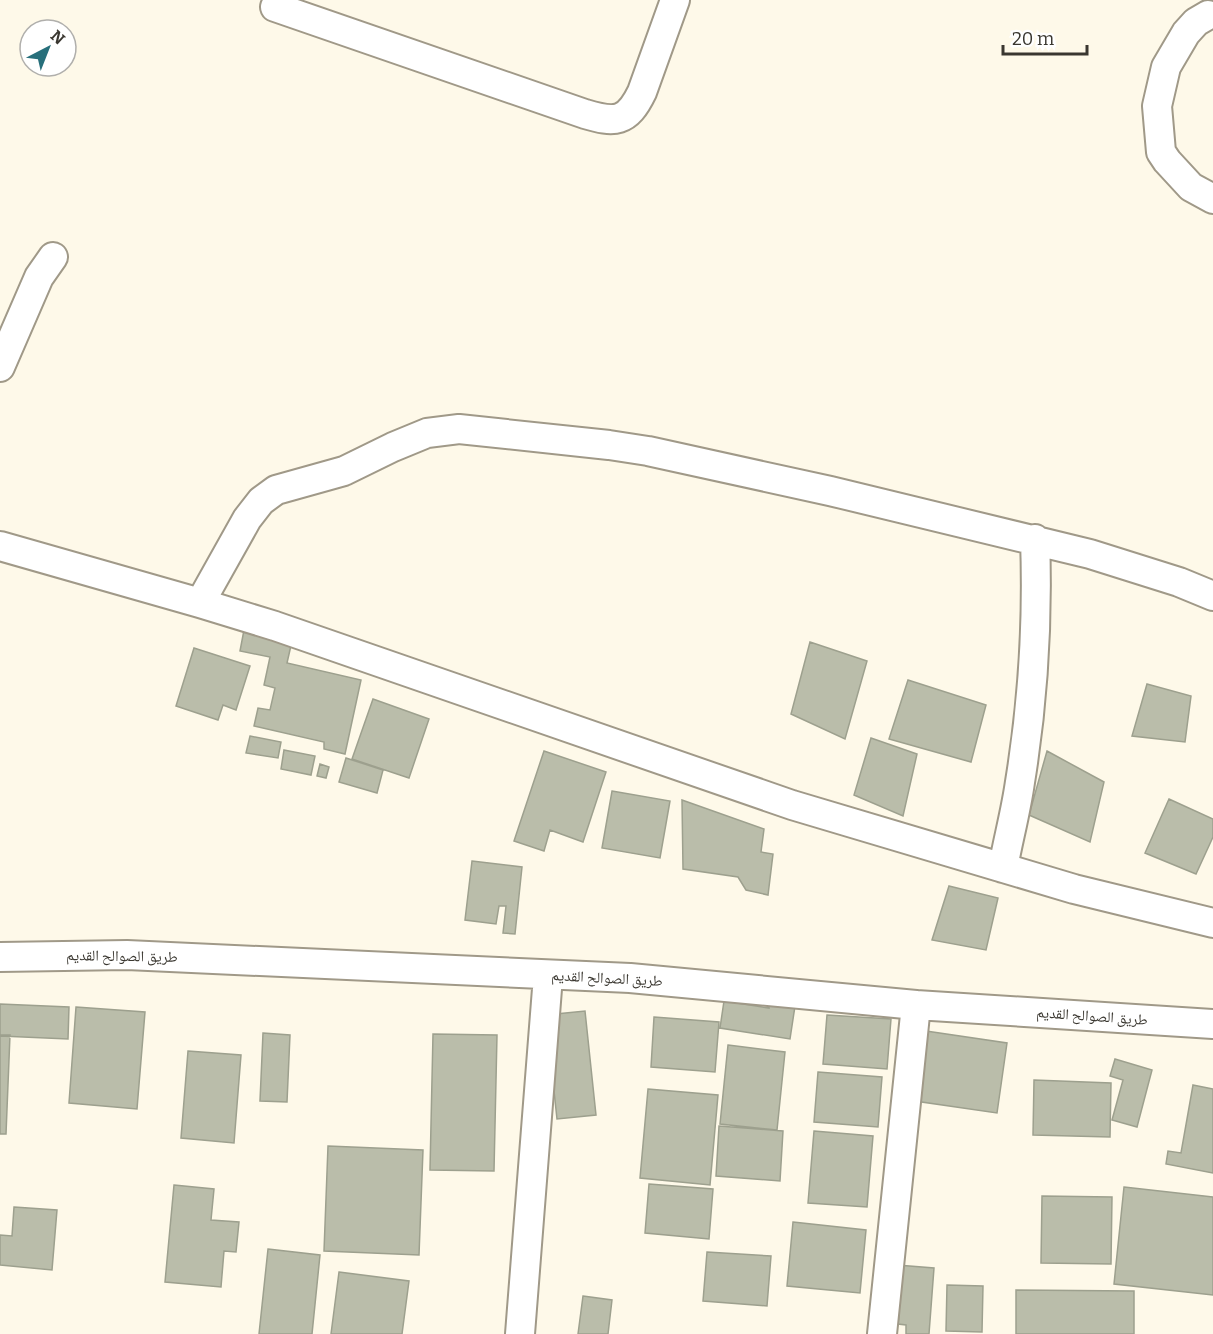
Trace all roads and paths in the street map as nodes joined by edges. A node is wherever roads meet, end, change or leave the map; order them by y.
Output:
1 (675, 0) edge
2 (275, 7) dead end
3 (1209, 11) edge
4 (1213, 199) edge
5 (53, 257) dead end
6 (0, 367) edge
7 (1035, 539) junction
8 (0, 546) edge
9 (1213, 596) edge
10 (200, 603) junction
11 (1002, 868) junction
12 (1213, 923) edge
13 (0, 957) edge
14 (548, 975) junction
15 (916, 1005) junction
16 (1213, 1024) edge
17 (520, 1334) edge
18 (882, 1334) edge

1 - 2 street
3 - 4 street
5 - 6 street
7 - 9 street
7 - 10 street
7 - 11 street
8 - 10 street
10 - 11 street
11 - 12 street
13 - 14 street, طريق الصوالح القديم
14 - 15 street, طريق الصوالح القديم
14 - 17 street
15 - 16 street, طريق الصوالح القديم
15 - 18 street

